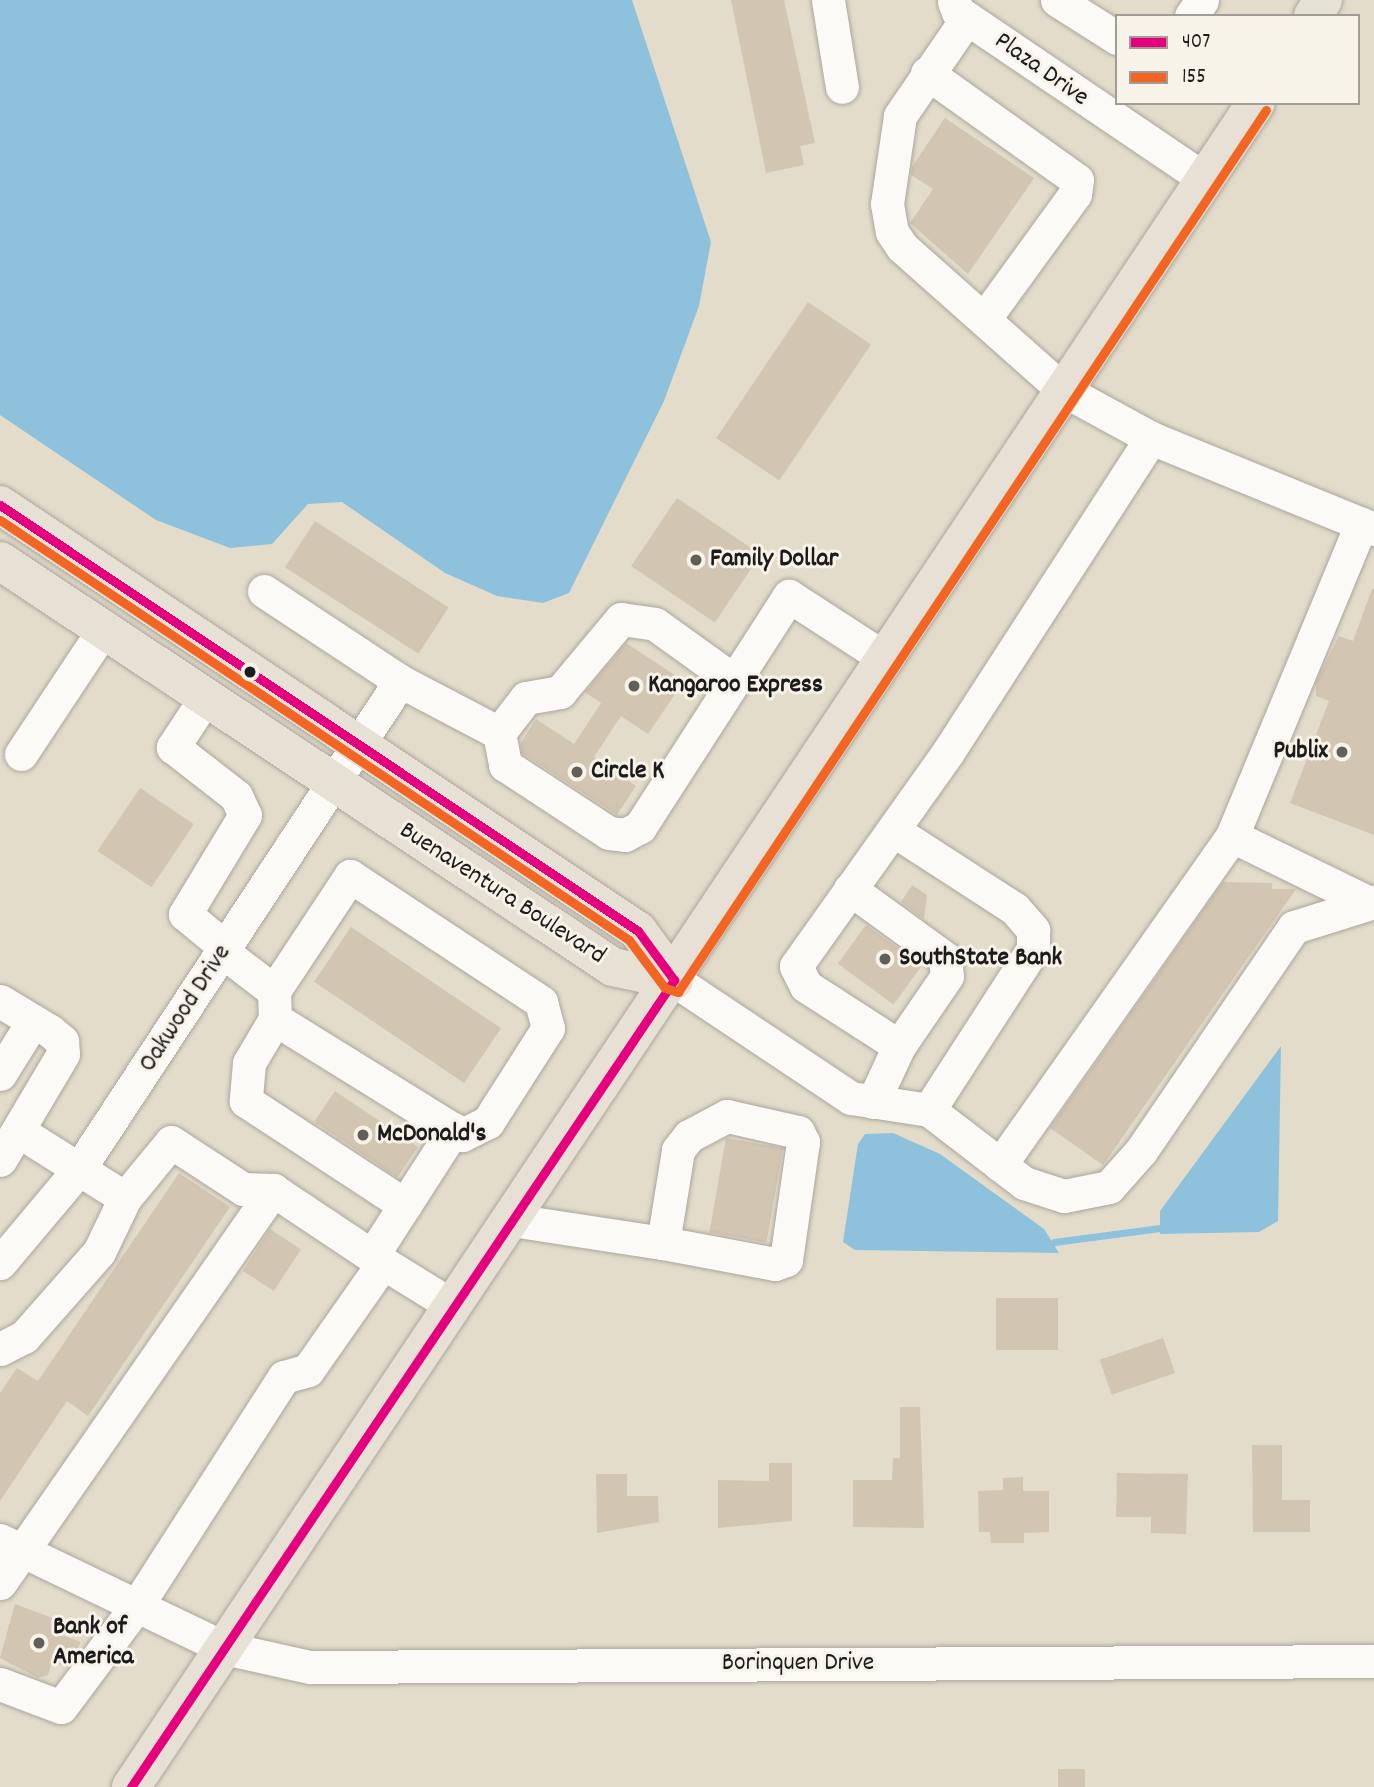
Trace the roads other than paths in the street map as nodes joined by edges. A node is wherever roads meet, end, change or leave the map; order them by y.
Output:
1 (828, 0) edge
2 (1057, 0) edge
3 (960, 6) edge
4 (1115, 37) edge
5 (927, 73) junction
6 (842, 87) dead end
7 (1255, 105) edge
8 (1130, 115) edge
9 (1205, 179) junction
10 (985, 318) junction
11 (1063, 390) junction
12 (1151, 438) junction
13 (0, 505) edge
14 (1368, 526) edge
15 (0, 561) edge
16 (264, 591) dead end
17 (103, 630) junction
18 (886, 659) junction
19 (733, 680) junction
20 (400, 681) junction
21 (205, 698) junction
22 (499, 733) junction
23 (358, 744) junction
24 (21, 754) dead end
25 (332, 785) junction
26 (893, 830) junction
27 (1232, 836) junction
28 (850, 889) junction
29 (1370, 902) edge
30 (224, 950) junction
31 (674, 980) junction
32 (0, 1001) edge
33 (275, 1005) junction
34 (33, 1021) junction
35 (899, 1046) junction
36 (0, 1074) edge
37 (873, 1102) junction
38 (929, 1110) junction
39 (454, 1129) junction
40 (20, 1132) junction
41 (0, 1160) edge
42 (1000, 1165) junction
43 (79, 1169) junction
44 (273, 1190) junction
45 (125, 1198) junction
46 (405, 1205) junction
47 (512, 1220) junction
48 (663, 1243) junction
49 (377, 1260) junction
50 (0, 1263) edge
51 (453, 1306) junction
52 (0, 1349) edge
53 (13, 1544) edge
54 (0, 1583) edge
55 (138, 1604) junction
56 (224, 1648) junction
57 (1374, 1661) edge
58 (0, 1684) edge
59 (131, 1787) edge

1 - 6 street
2 - 4 street
3 - 5 street
3 - 8 street, Plaza Drive
5 - 10 street
5 - 10 street
7 - 9 main road
8 - 9 street, Plaza Drive
9 - 11 main road
10 - 11 street
11 - 12 street
11 - 18 main road
12 - 14 street
12 - 26 street
13 - 23 main road, Buenaventura Boulevard
14 - 27 street
15 - 17 main road, Buenaventura Boulevard
16 - 20 street
17 - 21 main road, Buenaventura Boulevard
17 - 24 street
18 - 19 street
18 - 31 main road
19 - 22 street
19 - 22 street
20 - 22 street
20 - 23 street, Oakwood Drive
21 - 25 main road, Buenaventura Boulevard
21 - 30 street
23 - 25 street, Oakwood Drive
23 - 31 main road, Buenaventura Boulevard
25 - 30 street, Oakwood Drive
25 - 31 main road, Buenaventura Boulevard
26 - 28 street
26 - 38 street
27 - 29 street
27 - 42 street
28 - 35 street
28 - 35 street
29 - 42 street
30 - 33 street
30 - 43 street, Oakwood Drive
31 - 37 street
31 - 47 main road
32 - 34 street
33 - 39 street
33 - 39 street
33 - 46 street
34 - 36 street
34 - 40 street
35 - 37 street
37 - 38 street
38 - 42 street
39 - 46 street
40 - 41 street
40 - 43 street
43 - 45 street
43 - 50 street, Oakwood Drive
44 - 45 street
44 - 49 street
44 - 53 street
45 - 52 street
46 - 49 street
47 - 48 street
47 - 51 main road
48 - 48 street
49 - 51 street
49 - 55 street
51 - 56 main road
53 - 54 street
53 - 55 street, Borinquen Drive
55 - 56 street, Borinquen Drive
55 - 58 street
56 - 57 street, Borinquen Drive
56 - 59 main road

